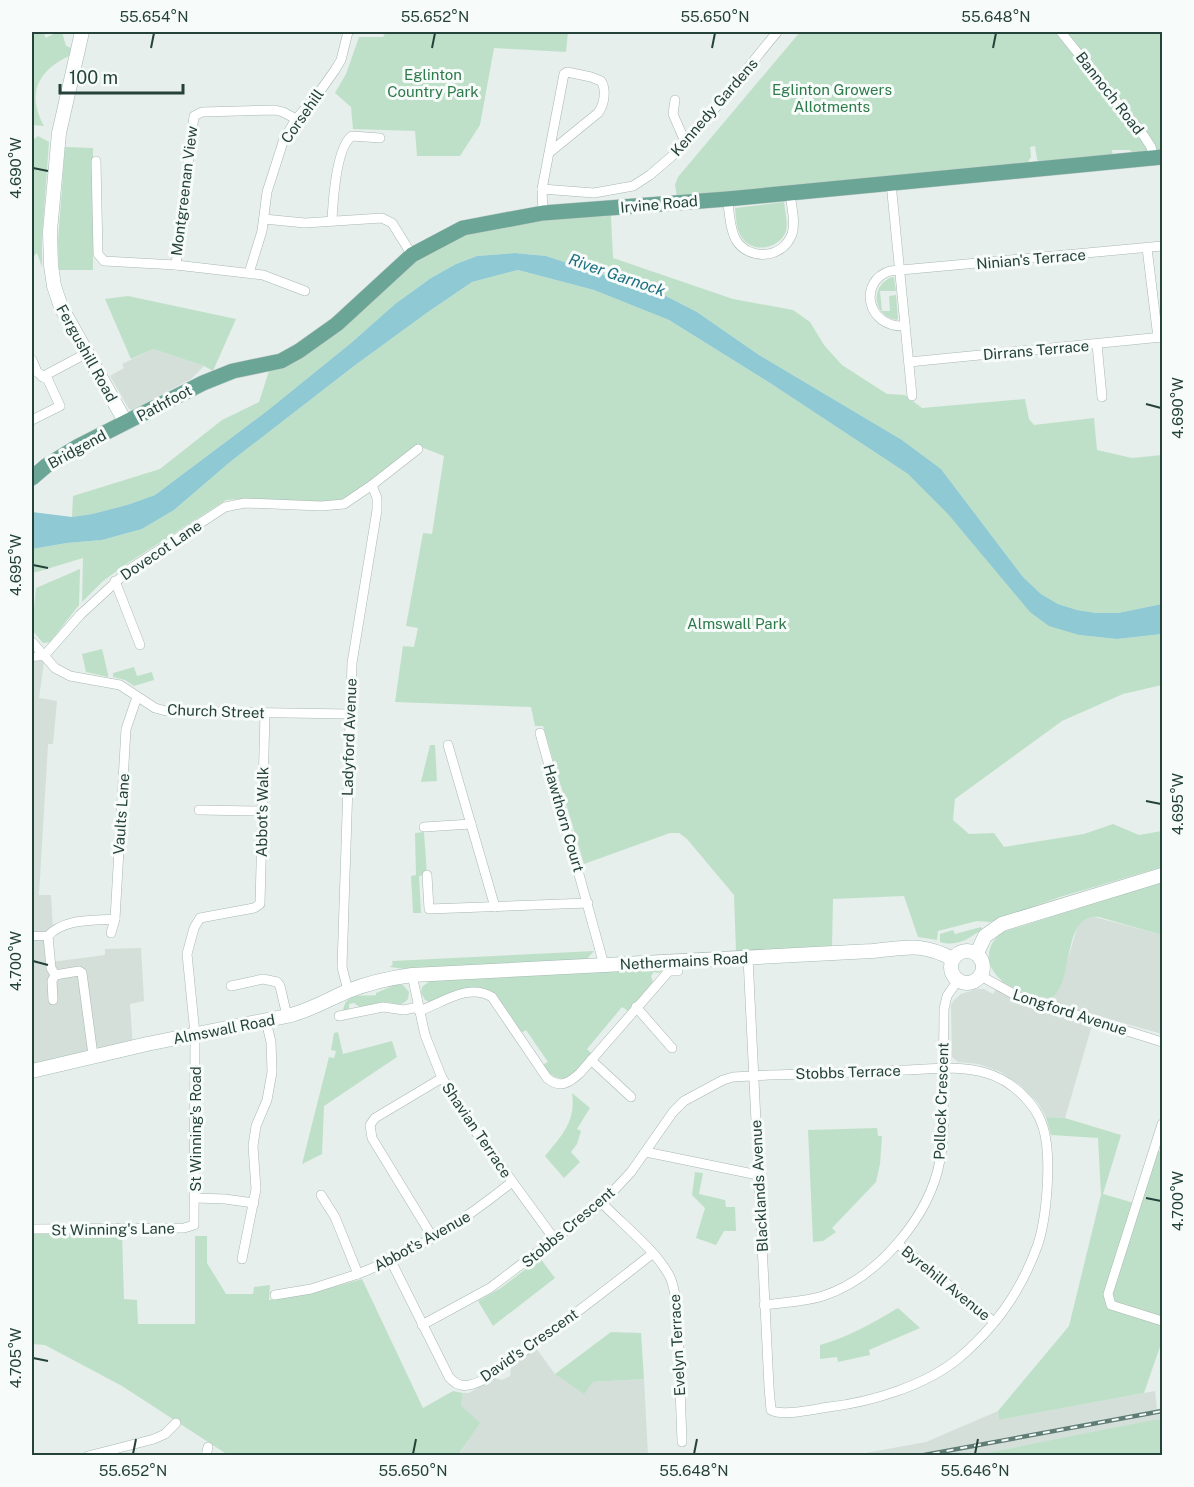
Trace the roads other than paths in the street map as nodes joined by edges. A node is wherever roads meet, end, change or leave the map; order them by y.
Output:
1 (82, 32) edge
2 (348, 32) edge
3 (777, 32) edge
4 (1060, 32) edge
5 (675, 100) dead end
6 (296, 119) junction
7 (380, 138) dead end
8 (686, 144) junction
9 (549, 152) junction
10 (1158, 158) edge
11 (96, 161) dead end
12 (891, 183) junction
13 (633, 186) junction
14 (542, 189) junction
15 (790, 193) junction
16 (727, 199) junction
17 (634, 207) junction
18 (543, 213) junction
19 (264, 219) junction
20 (333, 220) junction
21 (1162, 246) edge
22 (1147, 248) junction
23 (412, 255) junction
24 (176, 266) junction
25 (900, 270) junction
26 (249, 273) junction
27 (305, 291) dead end
28 (905, 326) junction
29 (1160, 338) edge
30 (1097, 344) junction
31 (87, 353) junction
32 (32, 360) edge
33 (909, 362) junction
34 (42, 377) junction
35 (202, 383) joint
36 (912, 396) dead end
37 (1102, 397) dead end
38 (32, 420) edge
39 (126, 423) junction
40 (418, 449) dead end
41 (32, 478) edge
42 (372, 485) junction
43 (116, 581) junction
44 (32, 642) edge
45 (140, 645) dead end
46 (44, 656) junction
47 (32, 657) edge
48 (137, 697) junction
49 (265, 713) junction
50 (350, 714) junction
51 (540, 733) dead end
52 (448, 745) dead end
53 (199, 810) dead end
54 (262, 811) junction
55 (471, 824) junction
56 (424, 826) dead end
57 (427, 875) dead end
58 (1162, 875) edge
59 (588, 903) junction
60 (495, 907) junction
61 (204, 916) joint
62 (115, 919) junction
63 (111, 933) dead end
64 (32, 936) edge
65 (48, 936) junction
66 (977, 953) junction
67 (748, 958) junction
68 (953, 959) junction
69 (604, 964) junction
70 (678, 971) dead end
71 (55, 975) junction
72 (412, 975) junction
73 (981, 976) junction
74 (958, 980) junction
75 (231, 986) dead end
76 (348, 991) junction
77 (53, 1000) dead end
78 (636, 1007) junction
79 (418, 1009) junction
80 (286, 1016) junction
81 (339, 1016) dead end
82 (266, 1021) junction
83 (195, 1034) junction
84 (1162, 1042) edge
85 (672, 1048) dead end
86 (93, 1055) junction
87 (591, 1060) junction
88 (943, 1068) junction
89 (32, 1071) edge
90 (753, 1076) junction
91 (442, 1078) junction
92 (631, 1097) dead end
93 (1162, 1124) edge
94 (646, 1152) junction
95 (758, 1175) junction
96 (512, 1182) junction
97 (321, 1195) dead end
98 (196, 1198) junction
99 (254, 1203) junction
100 (602, 1203) junction
101 (194, 1225) joint
102 (32, 1230) edge
103 (432, 1238) junction
104 (555, 1240) junction
105 (898, 1244) junction
106 (652, 1254) junction
107 (242, 1259) dead end
108 (392, 1261) junction
109 (358, 1274) junction
110 (275, 1295) dead end
111 (765, 1305) junction
112 (1162, 1321) edge
113 (994, 1322) junction
114 (422, 1325) junction
115 (774, 1412) joint
116 (176, 1423) dead end
117 (682, 1442) dead end
118 (105, 1454) edge
119 (88, 1455) edge

1 - 31 main road, Fergushill Road
2 - 6 street, Corsehill
3 - 8 street, Kennedy Gardens
4 - 10 street, Bannoch Road
5 - 8 street
6 - 19 street, Corsehill
6 - 24 street, Montgreenan View
7 - 20 street
8 - 13 street, Kennedy Gardens
9 - 9 street
9 - 14 street
10 - 12 main road, Irvine Road
11 - 24 street
12 - 15 main road, Irvine Road
12 - 25 street
13 - 14 street
13 - 17 street
14 - 18 street
15 - 16 main road, Irvine Road
15 - 16 street
16 - 17 main road, Irvine Road
17 - 18 main road, Irvine Road
18 - 23 main road, Irvine Road
19 - 20 street
19 - 26 street, Corsehill
20 - 23 street
21 - 22 street, Ninian's Terrace
22 - 25 street, Ninian's Terrace
22 - 29 street
23 - 35 main road, Irvine Road
24 - 26 street
25 - 28 street
25 - 28 street
26 - 27 street
28 - 33 street
29 - 30 street, Dirrans Terrace
30 - 33 street, Dirrans Terrace
30 - 37 street
31 - 34 street
31 - 39 main road, Fergushill Road
32 - 34 street
33 - 36 street
34 - 38 street
35 - 39 main road, Pathfoot
39 - 41 main road, Bridgend
40 - 42 street
42 - 43 street, Dovecot Lane
42 - 50 street, Ladyford Avenue
43 - 45 street
43 - 46 street, Dovecot Lane
44 - 46 street, Church Street
46 - 47 street
46 - 48 street, Church Street
48 - 49 street, Church Street
48 - 62 street, Vaults Lane
49 - 50 street, Church Street
49 - 54 street, Abbot's Walk
50 - 76 street, Ladyford Avenue
51 - 59 street, Hawthorn Court
52 - 55 street
53 - 54 street
54 - 61 street, Abbot's Walk
55 - 56 street
55 - 60 street
57 - 60 street
58 - 66 main road
59 - 60 street
59 - 69 street, Hawthorn Court
61 - 83 street, St Winning's Road
62 - 63 street, Vaults Lane
62 - 65 street
64 - 65 street
65 - 71 street
66 - 68 main road
66 - 73 main road
67 - 68 main road, Nethermains Road
67 - 69 main road, Nethermains Road
67 - 90 street, Blacklands Avenue
68 - 74 main road
69 - 72 main road, Nethermains Road
70 - 78 street
71 - 77 street
71 - 86 street
72 - 76 main road, Almswall Road
72 - 79 street, Shavian Terrace
73 - 74 main road
73 - 84 street, Longford Avenue
74 - 88 street, Pollock Crescent
75 - 80 street
76 - 80 main road, Almswall Road
78 - 85 street
78 - 87 street
79 - 81 street
79 - 87 street
79 - 91 street, Shavian Terrace
80 - 82 main road, Almswall Road
82 - 83 main road, Almswall Road
82 - 99 street
83 - 86 main road, Almswall Road
83 - 98 street, St Winning's Road
86 - 89 main road, Almswall Road
87 - 92 street
88 - 90 street, Stobbs Terrace
88 - 105 street, Pollock Crescent
88 - 113 street, Stobbs Terrace
90 - 94 street, Stobbs Crescent
90 - 95 street, Blacklands Avenue
91 - 96 street, Shavian Terrace
91 - 103 street
93 - 112 street
94 - 95 street
94 - 100 street, Stobbs Crescent
95 - 111 street, Blacklands Avenue
96 - 103 street, Abbot's Avenue
96 - 104 street, Shavian Terrace
97 - 109 street, Abbot's Avenue
98 - 99 street
98 - 101 street, St Winning's Road
99 - 107 street
100 - 104 street, Stobbs Crescent
100 - 106 street, Evelyn Terrace
101 - 102 street, St Winning's Lane
103 - 108 street, Abbot's Avenue
104 - 114 street, Stobbs Crescent
105 - 111 street, Pollock Crescent
105 - 113 street, Byrehill Avenue
106 - 114 street, David's Crescent
106 - 117 street, Evelyn Terrace
108 - 109 street, Abbot's Avenue
108 - 114 street, David's Crescent
109 - 110 street, Abbot's Avenue
111 - 115 street, Blacklands Avenue
113 - 115 street, Stobbs Terrace
116 - 118 street
118 - 119 street

